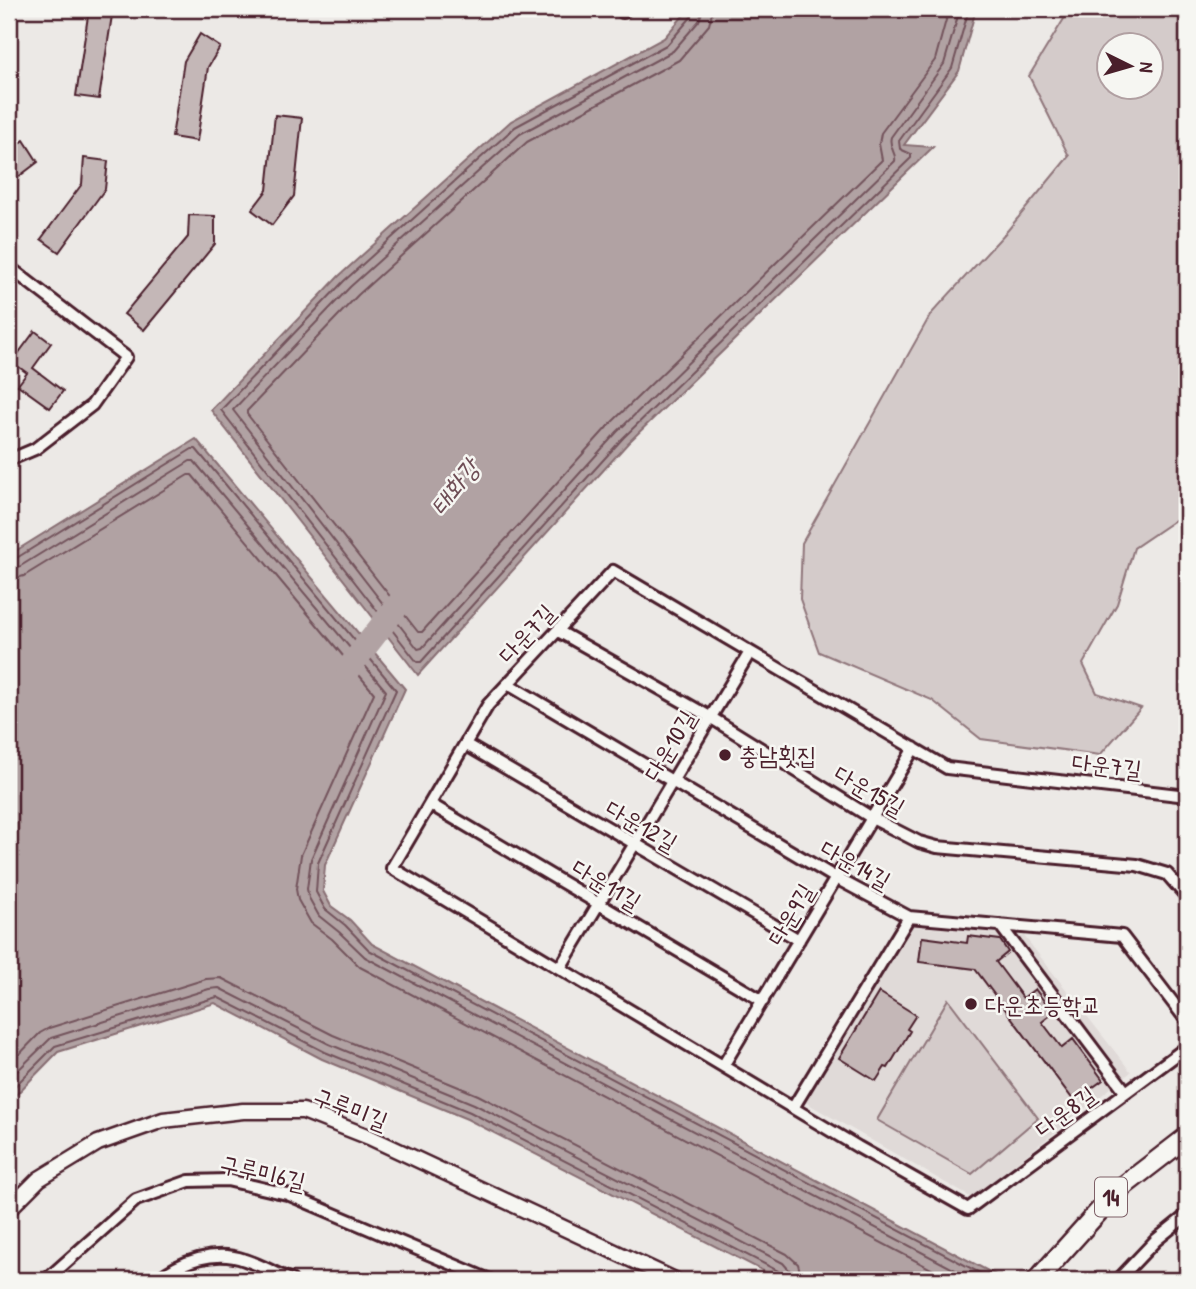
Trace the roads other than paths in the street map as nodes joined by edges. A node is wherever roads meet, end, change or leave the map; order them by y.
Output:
1 (9, 267) edge
2 (9, 460) edge
3 (558, 631) junction
4 (750, 652) junction
5 (508, 684) junction
6 (710, 717) junction
7 (465, 744) junction
8 (914, 748) junction
9 (672, 782) junction
10 (1187, 796) edge
11 (430, 804) junction
12 (872, 818) junction
13 (634, 845) junction
14 (836, 878) junction
15 (1187, 897) edge
16 (598, 904) junction
17 (909, 917) junction
18 (1000, 925) junction
19 (799, 940) junction
20 (560, 968) junction
21 (763, 1001) junction
22 (1187, 1021) edge
23 (1187, 1047) edge
24 (723, 1066) junction
25 (1126, 1092) junction
26 (793, 1108) junction
27 (1187, 1137) edge
28 (9, 1209) edge
29 (968, 1209) joint
30 (1187, 1216) edge
31 (1042, 1275) edge
32 (275, 1278) edge
33 (46, 1280) edge
34 (157, 1280) edge
35 (291, 1280) edge
36 (490, 1280) edge
37 (675, 1280) edge
38 (1118, 1280) edge

1 - 2 street
3 - 4 street, 다운7길
3 - 5 street, 다운7길
3 - 6 street, 다운15길
4 - 6 street, 다운10길
4 - 8 street, 다운7길
5 - 7 street, 다운7길
5 - 9 street, 다운14길
6 - 9 street, 다운10길
6 - 12 street, 다운15길
7 - 11 street, 다운7길
7 - 13 street, 다운12길
8 - 10 street, 다운7길
8 - 12 street, 다운9길
9 - 13 street, 다운10길
9 - 14 street, 다운14길
11 - 16 street, 다운11길
11 - 20 street, 다운7길
12 - 14 street, 다운9길
12 - 15 street, 다운15길
13 - 16 street, 다운10길
13 - 19 street, 다운12길
14 - 17 street, 다운14길
14 - 19 street, 다운9길
16 - 20 street, 다운10길
16 - 21 street, 다운11길
17 - 18 street, 다운14길
17 - 26 street
18 - 22 street, 다운14길
18 - 25 street
19 - 21 street, 다운9길
20 - 24 street, 다운7길
21 - 24 street, 다운9길
23 - 25 street, 다운8길
24 - 26 street, 다운7길
25 - 29 street, 다운8길
26 - 29 street, 다운7길
27 - 31 main road, 14
28 - 37 street, 구루미길
30 - 38 street
32 - 34 street
32 - 35 street
33 - 36 street, 구루미6길

